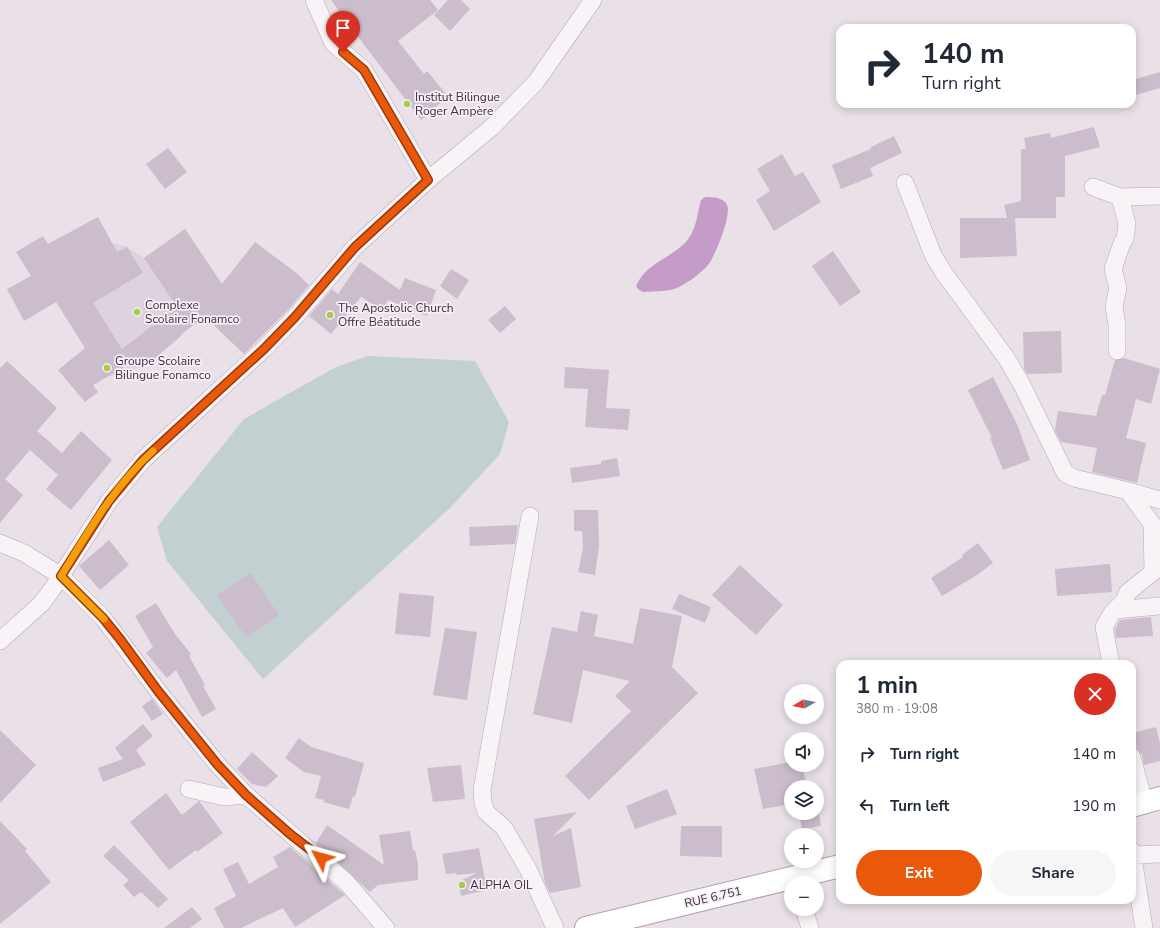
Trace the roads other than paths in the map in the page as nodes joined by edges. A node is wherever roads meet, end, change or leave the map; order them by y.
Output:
1 (314, 0) edge
2 (593, 0) edge
3 (428, 180) junction
4 (905, 183) dead end
5 (1093, 187) dead end
6 (1160, 196) edge
7 (1120, 197) junction
8 (1117, 351) dead end
9 (1128, 491) junction
10 (1160, 500) edge
11 (530, 516) dead end
12 (1156, 527) edge
13 (0, 543) edge
14 (61, 576) junction
15 (1160, 606) edge
16 (1115, 610) junction
17 (0, 641) edge
18 (1110, 660) edge
19 (1136, 771) edge
20 (189, 789) dead end
21 (246, 795) junction
22 (1145, 802) edge
23 (1136, 853) edge
24 (1160, 854) edge
25 (836, 867) edge
26 (808, 876) edge
27 (1136, 878) edge
28 (784, 883) edge
29 (806, 916) edge
30 (386, 928) edge
31 (555, 928) edge
32 (586, 928) edge
33 (810, 928) edge
34 (1144, 928) edge

1 - 3 street
2 - 3 street
3 - 14 street
4 - 9 street
5 - 7 street
6 - 7 street
7 - 8 street
9 - 10 street
9 - 12 street
11 - 31 street
12 - 16 street
13 - 14 street
14 - 17 street
14 - 21 street
15 - 16 street
16 - 18 street
19 - 22 street
20 - 21 street
21 - 30 street
23 - 24 street
25 - 26 main road, RUE 6.751
27 - 34 street
28 - 32 main road, RUE 6.751
29 - 33 street

